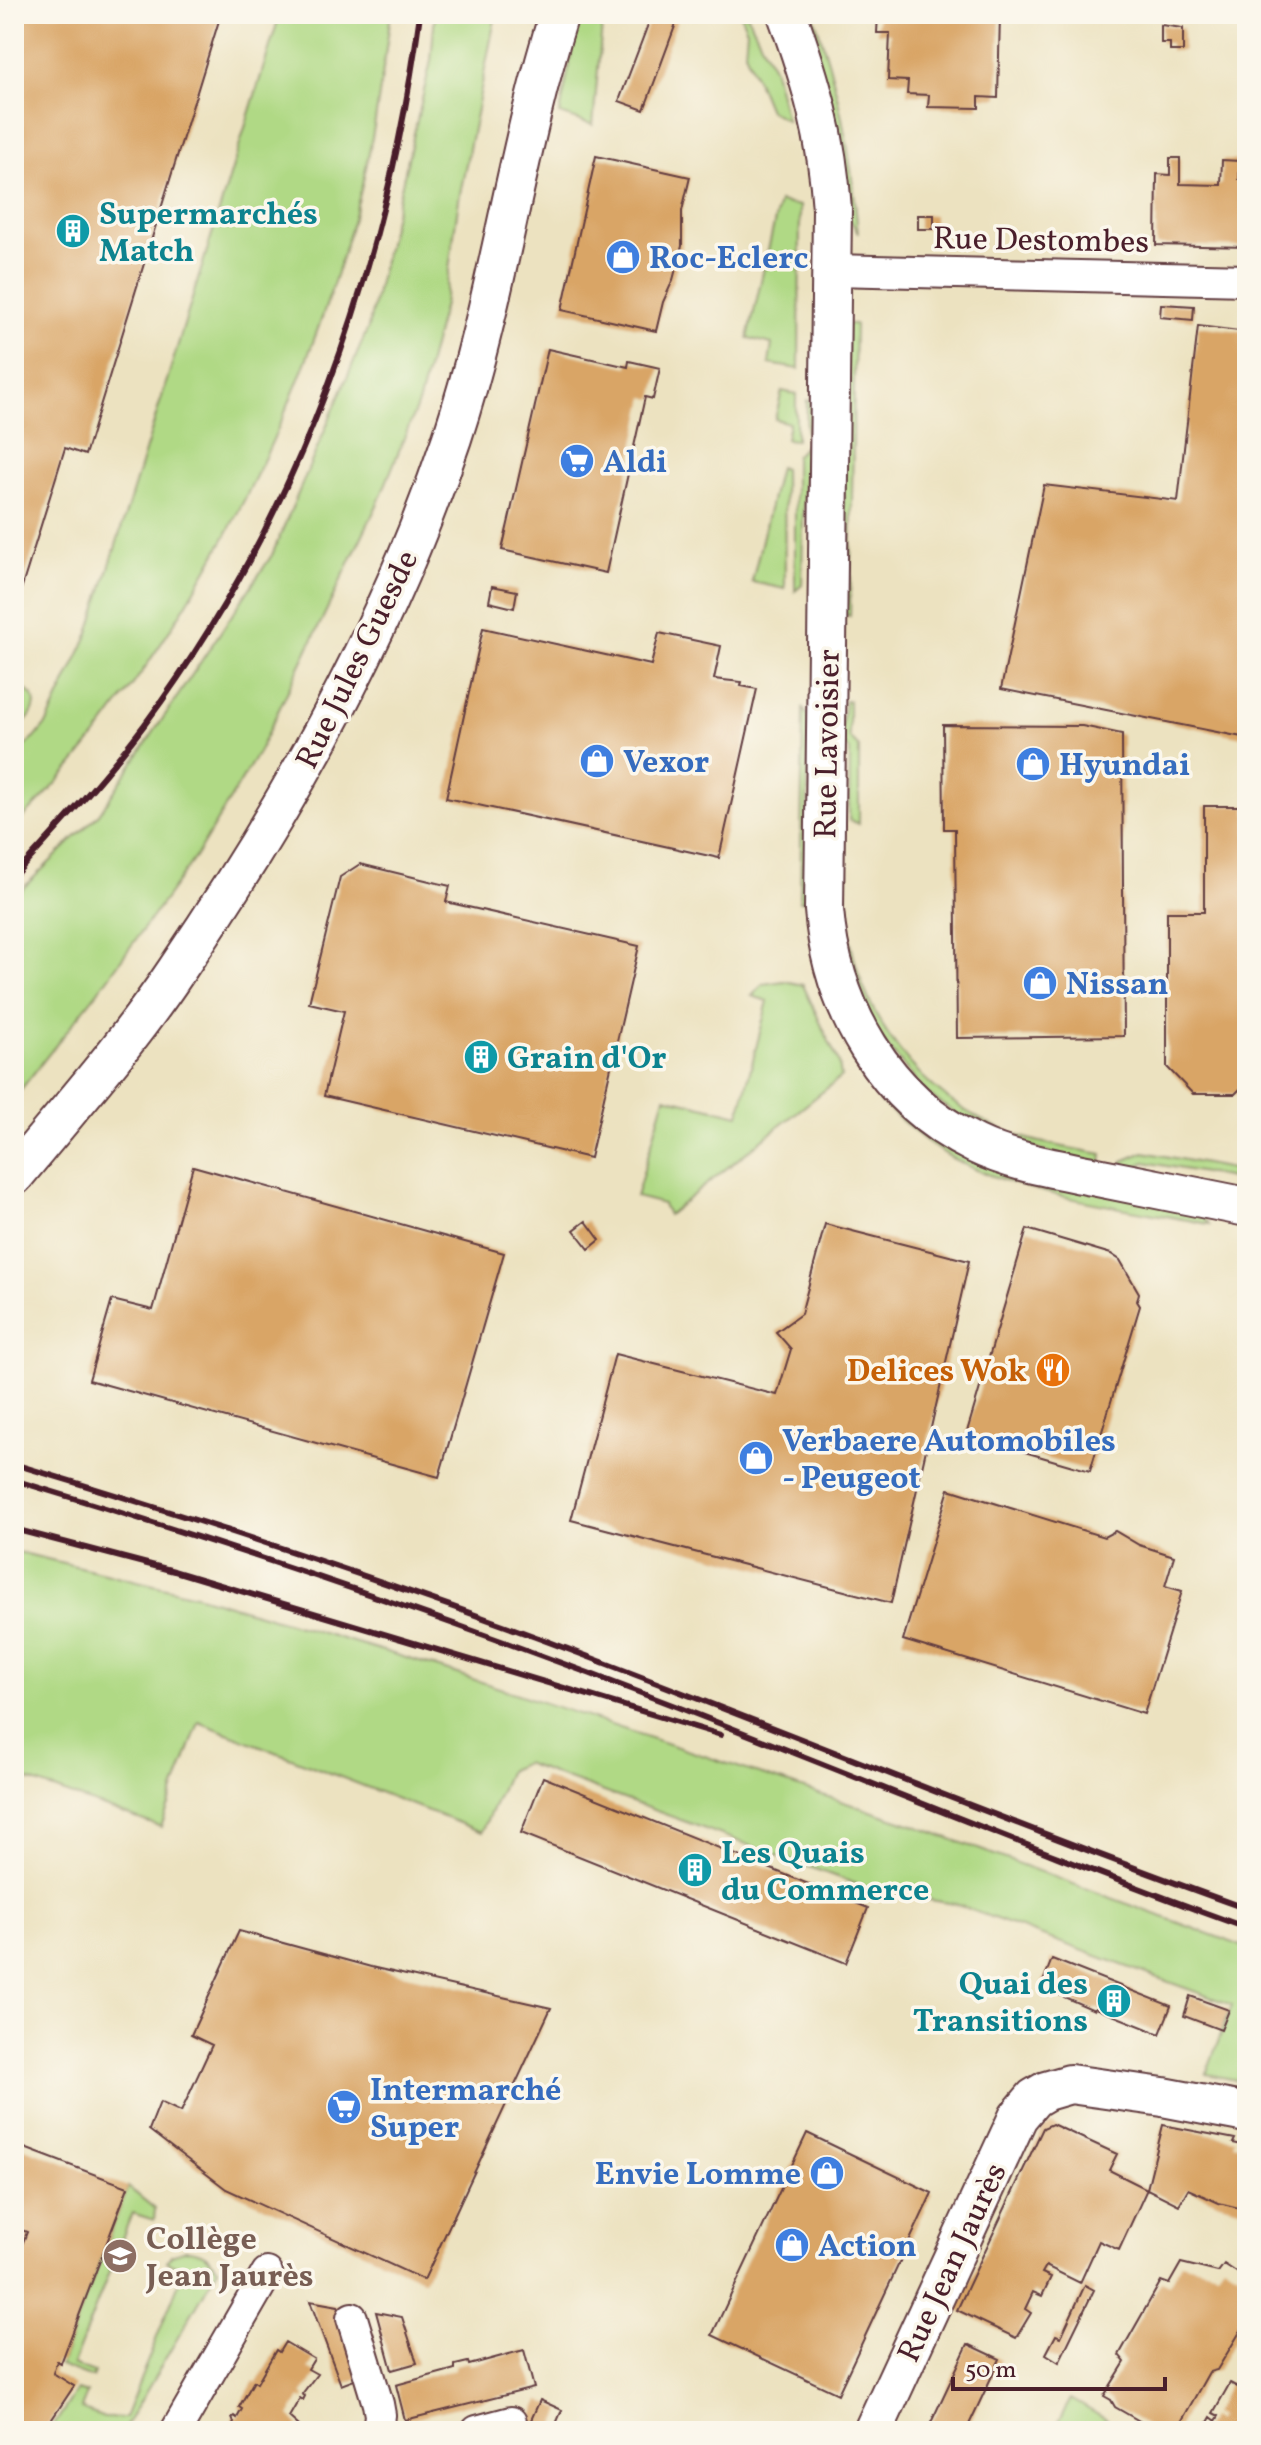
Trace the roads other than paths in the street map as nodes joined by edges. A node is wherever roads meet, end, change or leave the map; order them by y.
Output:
1 (546, 14) edge
2 (559, 14) edge
3 (787, 14) edge
4 (542, 68) junction
5 (833, 270) junction
6 (1247, 280) edge
7 (14, 1176) edge
8 (1247, 1207) edge
9 (1247, 2113) edge
10 (267, 2273) dead end
11 (352, 2318) dead end
12 (511, 2422) dead end
13 (176, 2431) edge
14 (378, 2431) edge
15 (477, 2431) edge
16 (873, 2431) edge

1 - 4 street, Rue Jules Guesde
2 - 4 street, Rue Jules Guesde
3 - 5 street, Rue Lavoisier
4 - 7 street, Rue Jules Guesde
5 - 6 street, Rue Destombes
5 - 8 street, Rue Lavoisier
9 - 16 street, Rue Jean Jaurès
10 - 13 street
11 - 14 street
12 - 15 street

